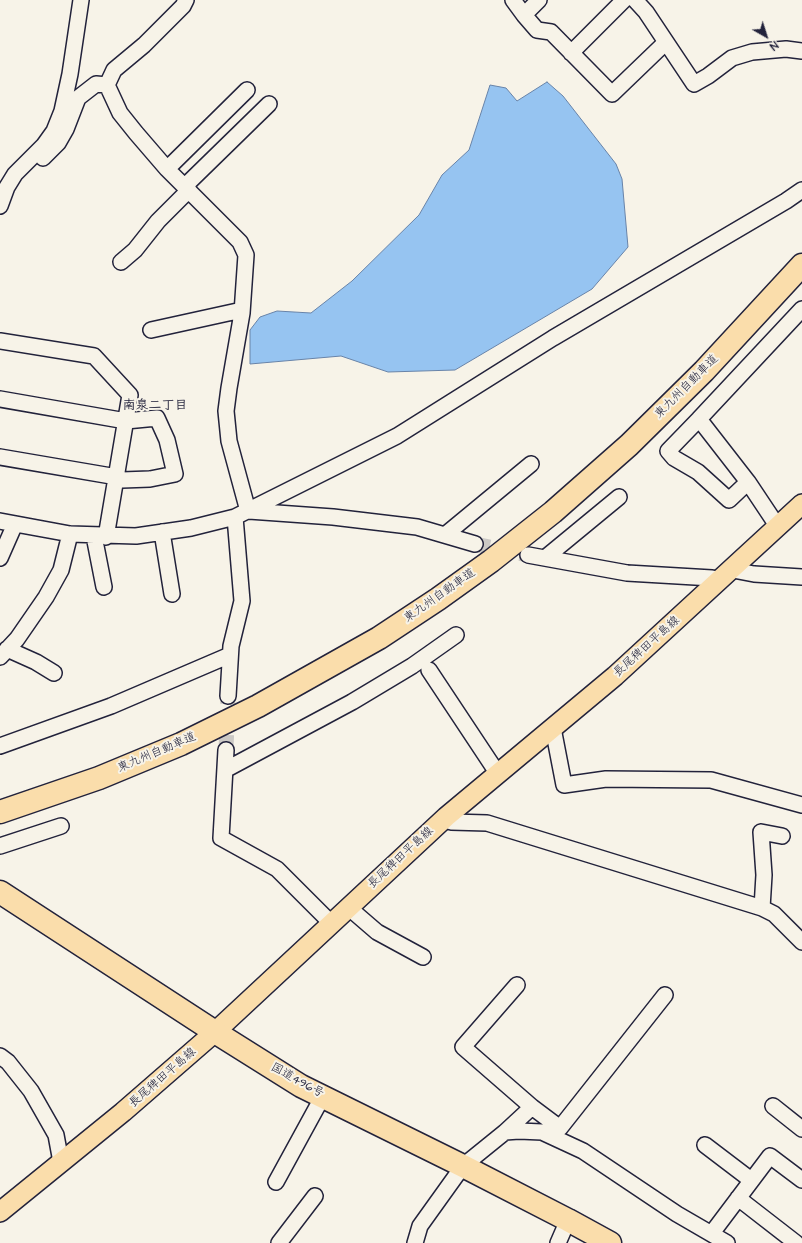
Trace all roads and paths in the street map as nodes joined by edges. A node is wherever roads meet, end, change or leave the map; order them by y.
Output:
1 (81, 0) edge
2 (186, 0) edge
3 (513, 0) edge
4 (539, 0) edge
5 (624, 0) edge
6 (635, 0) edge
7 (524, 15) junction
8 (665, 43) junction
9 (802, 51) edge
10 (571, 53) junction
11 (107, 85) junction
12 (247, 90) dead end
13 (269, 104) dead end
14 (208, 127) junction
15 (226, 146) junction
16 (32, 157) junction
17 (167, 169) junction
18 (187, 188) junction
19 (802, 190) edge
20 (0, 206) edge
21 (120, 262) dead end
22 (802, 265) edge
23 (802, 309) edge
24 (242, 310) junction
25 (151, 330) dead end
26 (0, 341) edge
27 (0, 399) edge
28 (699, 419) junction
29 (126, 421) junction
30 (0, 457) edge
31 (531, 464) dead end
32 (117, 477) junction
33 (748, 482) junction
34 (619, 497) dead end
35 (802, 504) edge
36 (241, 514) junction
37 (0, 521) edge
38 (15, 524) junction
39 (778, 527) junction
40 (162, 532) junction
41 (70, 534) junction
42 (445, 535) junction
43 (100, 536) junction
44 (475, 544) tunnel mouth
45 (528, 555) tunnel mouth
46 (0, 558) edge
47 (545, 558) junction
48 (733, 570) junction
49 (802, 577) edge
50 (718, 583) junction
51 (104, 587) dead end
52 (172, 594) dead end
53 (456, 635) dead end
54 (4, 653) edge
55 (230, 655) junction
56 (429, 670) dead end
57 (54, 673) dead end
58 (228, 696) tunnel mouth
59 (553, 728) junction
60 (0, 746) edge
61 (226, 750) tunnel mouth
62 (225, 770) junction
63 (498, 774) junction
64 (802, 804) edge
65 (0, 812) edge
66 (446, 817) junction
67 (61, 826) dead end
68 (782, 836) dead end
69 (0, 846) edge
70 (0, 892) edge
71 (348, 908) junction
72 (762, 908) junction
73 (331, 923) junction
74 (802, 942) edge
75 (423, 957) dead end
76 (517, 985) dead end
77 (664, 994) dead end
78 (215, 1032) junction
79 (0, 1056) edge
80 (323, 1096) junction
81 (773, 1106) dead end
82 (532, 1107) junction
83 (802, 1128) edge
84 (505, 1132) junction
85 (705, 1145) dead end
86 (61, 1162) junction
87 (463, 1166) junction
88 (751, 1180) junction
89 (802, 1180) edge
90 (276, 1182) dead end
91 (315, 1196) dead end
92 (738, 1198) junction
93 (0, 1212) edge
94 (568, 1220) junction
95 (712, 1232) junction
96 (600, 1241) edge
97 (279, 1243) edge
98 (415, 1243) edge
99 (558, 1243) edge
100 (727, 1243) edge
101 (796, 1243) edge

1 - 16 street
2 - 11 street
3 - 7 street
4 - 7 street
5 - 10 street
6 - 8 street
7 - 10 street
8 - 9 street
8 - 10 street
11 - 16 street
11 - 17 street
12 - 14 street
13 - 15 street
14 - 15 street
14 - 17 street
15 - 18 street
16 - 20 street
17 - 18 street
18 - 21 street
18 - 24 street
19 - 36 street
22 - 65 highway, 東九州自動車道
23 - 28 street
24 - 25 street
24 - 36 street
26 - 29 street
27 - 29 street
28 - 33 street
28 - 33 street
29 - 32 street
29 - 32 street
30 - 32 street
31 - 42 street
32 - 43 street
33 - 39 street
34 - 47 street
35 - 39 main road, 長尾稗田平島線
36 - 40 street
36 - 42 street
36 - 55 street
37 - 38 street
38 - 41 street
38 - 46 street
39 - 48 main road, 長尾稗田平島線
40 - 43 street
40 - 52 street
41 - 43 street
41 - 54 street
42 - 44 street
43 - 51 street
45 - 47 street
47 - 50 street
48 - 49 street
48 - 50 main road, 長尾稗田平島線
50 - 59 main road, 長尾稗田平島線
53 - 62 street
54 - 57 street
55 - 58 street
55 - 60 street
56 - 63 street
59 - 63 main road, 長尾稗田平島線
59 - 64 street
61 - 62 street
62 - 73 street
63 - 66 main road, 長尾稗田平島線
66 - 71 main road, 長尾稗田平島線
66 - 72 street
67 - 69 street
68 - 72 street
70 - 78 highway, 国道496号
71 - 73 main road, 長尾稗田平島線
71 - 75 street
72 - 74 street
73 - 78 main road, 長尾稗田平島線
76 - 82 street
77 - 82 street
78 - 80 highway, 国道496号
78 - 86 main road, 長尾稗田平島線
79 - 86 street
80 - 87 highway, 国道496号
80 - 90 street
81 - 83 street
82 - 84 street
84 - 87 street
84 - 95 street
85 - 88 street
86 - 93 main road, 長尾稗田平島線
87 - 94 highway, 国道496号
87 - 98 street
88 - 89 street
88 - 92 street
91 - 97 street
92 - 95 street
92 - 101 street
94 - 96 highway, 国道496号
94 - 99 street
95 - 100 street

